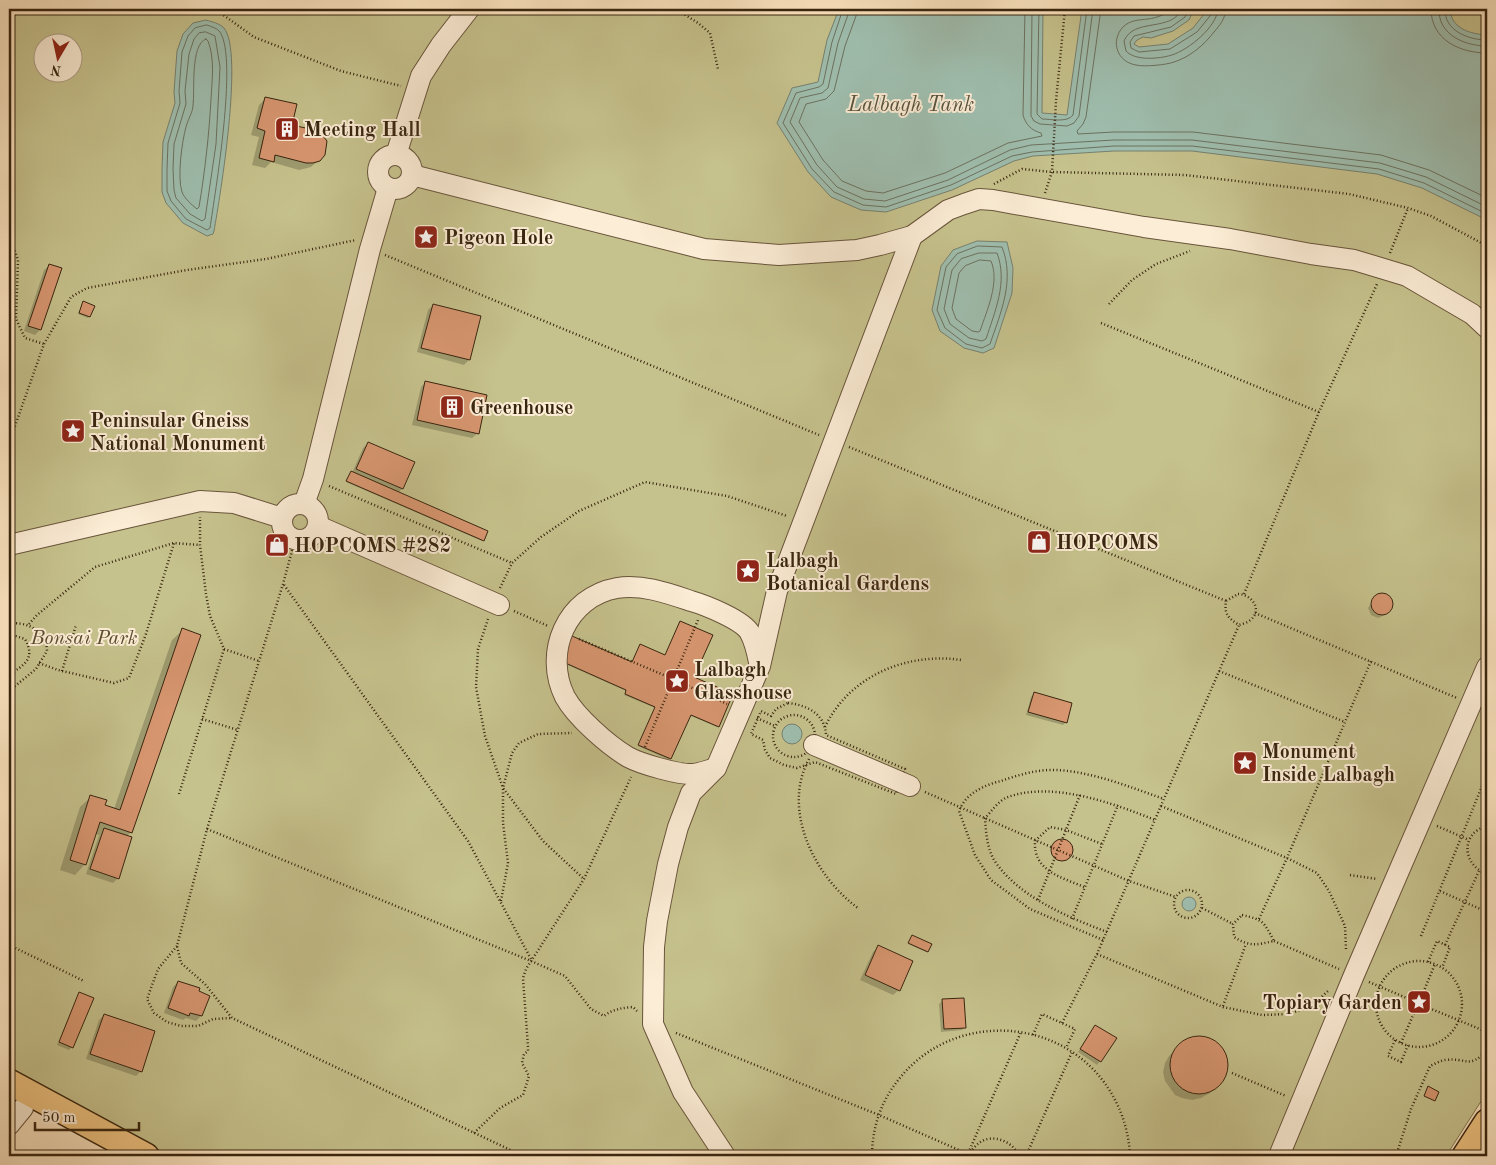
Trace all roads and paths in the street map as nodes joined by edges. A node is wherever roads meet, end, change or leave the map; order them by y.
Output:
1 (215, 9) edge
2 (469, 9) edge
3 (676, 9) edge
4 (1066, 9) edge
5 (718, 69) dead end
6 (417, 90) junction
7 (396, 155) junction
8 (1052, 172) junction
9 (412, 175) junction
10 (987, 187) dead end
11 (388, 188) junction
12 (1039, 208) junction
13 (1408, 208) junction
14 (9, 234) edge
15 (912, 236) junction
16 (372, 243) junction
17 (1487, 246) edge
18 (1192, 250) dead end
19 (1384, 268) junction
20 (1109, 304) dead end
21 (1101, 322) dead end
22 (1487, 328) edge
23 (44, 344) junction
24 (1320, 412) junction
25 (834, 441) junction
26 (9, 443) edge
27 (313, 479) junction
28 (200, 501) junction
29 (304, 504) junction
30 (282, 518) junction
31 (318, 526) junction
32 (295, 540) junction
33 (174, 543) junction
34 (9, 545) edge
35 (200, 545) junction
36 (512, 563) dead end
37 (283, 584) junction
38 (1244, 594) junction
39 (1226, 601) junction
40 (499, 605) joint
41 (704, 605) junction
42 (1255, 613) junction
43 (9, 623) edge
44 (28, 624) junction
45 (1239, 625) junction
46 (76, 626) dead end
47 (561, 632) junction
48 (9, 634) edge
49 (224, 650) junction
50 (961, 660) dead end
51 (259, 661) junction
52 (1371, 661) junction
53 (40, 663) junction
54 (760, 666) junction
55 (1487, 667) edge
56 (62, 671) junction
57 (1219, 671) junction
58 (9, 675) edge
59 (673, 679) junction
60 (9, 691) edge
61 (1470, 703) junction
62 (741, 711) junction
63 (202, 719) junction
64 (1345, 722) junction
65 (775, 726) junction
66 (238, 730) junction
67 (598, 734) junction
68 (815, 746) junction
69 (639, 761) junction
70 (716, 768) junction
71 (1487, 774) edge
72 (910, 786) joint
73 (179, 794) dead end
74 (1080, 795) junction
75 (1164, 799) junction
76 (1118, 805) junction
77 (1161, 806) junction
78 (960, 807) junction
79 (985, 818) junction
80 (1155, 820) junction
81 (1432, 824) dead end
82 (1487, 826) edge
83 (207, 829) junction
84 (1066, 830) junction
85 (1462, 837) junction
86 (1469, 840) junction
87 (1036, 841) junction
88 (1102, 844) junction
89 (1058, 850) junction
90 (1287, 858) junction
91 (1093, 865) junction
92 (1479, 871) junction
93 (1050, 872) junction
94 (1350, 874) dead end
95 (1487, 874) edge
96 (1128, 881) junction
97 (1393, 884) junction
98 (1084, 887) junction
99 (1440, 891) junction
100 (1176, 897) junction
101 (1038, 900) junction
102 (501, 902) junction
103 (1465, 902) junction
104 (858, 908) dead end
105 (1202, 908) junction
106 (1487, 912) edge
107 (1072, 919) junction
108 (1259, 919) junction
109 (1233, 924) junction
110 (1107, 932) junction
111 (1421, 936) dead end
112 (1103, 940) junction
113 (1274, 941) junction
114 (1246, 944) junction
115 (9, 945) edge
116 (1445, 945) junction
117 (177, 946) junction
118 (1097, 954) junction
119 (531, 960) junction
120 (1428, 962) junction
121 (1435, 964) junction
122 (1442, 968) junction
123 (1349, 973) junction
124 (84, 981) dead end
125 (1334, 985) dead end
126 (1380, 987) junction
127 (1423, 993) junction
128 (1408, 999) junction
129 (1223, 1007) junction
130 (1429, 1008) junction
131 (1414, 1013) junction
132 (232, 1018) junction
133 (1459, 1020) junction
134 (1062, 1023) junction
135 (653, 1024) junction
136 (1021, 1032) junction
137 (1487, 1032) edge
138 (1033, 1035) junction
139 (1395, 1040) junction
140 (1401, 1043) junction
141 (1408, 1045) junction
142 (1066, 1048) junction
143 (1487, 1050) edge
144 (1072, 1052) junction
145 (1232, 1073) dead end
146 (9, 1082) edge
147 (1301, 1102) junction
148 (13, 1111) edge
149 (878, 1115) junction
150 (1487, 1122) edge
151 (474, 1133) junction
152 (112, 1156) edge
153 (146, 1156) edge
154 (523, 1156) edge
155 (725, 1156) edge
156 (872, 1156) edge
157 (968, 1156) edge
158 (1019, 1156) edge
159 (1026, 1156) edge
160 (1130, 1156) edge
161 (1279, 1156) edge
162 (1396, 1156) edge
163 (1465, 1156) edge

1 - 6 path
2 - 6 street
3 - 5 path
4 - 8 path
6 - 7 street
7 - 9 street
7 - 11 street
8 - 10 path
8 - 12 path
8 - 13 path
9 - 11 street
9 - 15 street
11 - 16 street
12 - 15 street
12 - 19 street
13 - 17 path
13 - 19 path
14 - 23 path
15 - 25 street
16 - 23 path
16 - 25 path
16 - 27 street
18 - 20 path
19 - 22 street
19 - 24 path
21 - 24 path
23 - 26 path
24 - 38 path
25 - 39 path
25 - 54 street
27 - 29 street
27 - 36 path
28 - 30 street
28 - 34 street
28 - 35 path
29 - 30 street
29 - 31 street
30 - 32 street
31 - 32 street
31 - 40 street
32 - 37 path
33 - 35 path
33 - 44 path
33 - 56 path
35 - 49 path
37 - 51 path
37 - 102 path
38 - 39 path
38 - 42 path
39 - 45 path
40 - 47 path
41 - 47 street
41 - 54 street
41 - 59 path
42 - 45 path
42 - 52 path
43 - 44 path
44 - 53 path
45 - 57 path
46 - 56 path
47 - 59 path
47 - 67 street
48 - 58 path
49 - 51 path
49 - 63 path
50 - 68 path
51 - 66 path
52 - 61 path
52 - 64 path
53 - 56 path
53 - 60 path
54 - 62 street
55 - 61 street
57 - 64 path
57 - 75 path
59 - 62 path
59 - 69 path
61 - 97 street
62 - 65 path
62 - 70 street
63 - 66 path
63 - 73 path
64 - 90 path
65 - 68 path
65 - 68 path
66 - 83 path
67 - 69 street
67 - 102 path
68 - 72 street
68 - 104 path
69 - 70 street
69 - 119 path
70 - 135 street
71 - 85 path
72 - 78 path
74 - 76 path
74 - 79 path
74 - 84 path
75 - 77 path
75 - 78 path
76 - 80 path
76 - 88 path
77 - 80 path
77 - 90 path
78 - 79 path
78 - 112 path
79 - 87 path
79 - 101 path
80 - 96 path
81 - 85 path
82 - 86 path
83 - 117 path
83 - 119 path
84 - 87 path
84 - 88 path
84 - 89 path
85 - 86 path
85 - 99 path
86 - 92 path
87 - 89 path
87 - 93 path
88 - 91 path
89 - 91 path
89 - 93 path
90 - 108 path
90 - 123 path
91 - 96 path
91 - 98 path
92 - 95 path
92 - 103 path
93 - 98 path
93 - 101 path
94 - 97 path
96 - 100 path
96 - 110 path
97 - 123 street
98 - 107 path
99 - 103 path
99 - 111 path
100 - 105 path
100 - 105 path
101 - 107 path
102 - 119 path
103 - 106 path
103 - 116 path
105 - 109 path
107 - 110 path
108 - 109 path
108 - 113 path
109 - 114 path
110 - 112 path
112 - 118 path
113 - 114 path
113 - 123 path
114 - 129 path
115 - 124 path
116 - 120 path
116 - 122 path
117 - 132 path
117 - 132 path
118 - 129 path
118 - 134 path
119 - 135 path
119 - 151 path
120 - 121 path
120 - 126 path
121 - 122 path
121 - 127 path
122 - 133 path
123 - 126 path
123 - 147 street
125 - 129 path
126 - 128 path
126 - 139 path
127 - 128 path
127 - 130 path
128 - 131 path
130 - 131 path
130 - 133 path
131 - 140 path
132 - 151 path
133 - 137 path
133 - 141 path
134 - 138 path
134 - 142 path
135 - 149 path
135 - 155 street
136 - 138 path
136 - 149 path
136 - 157 path
138 - 142 path
139 - 140 path
139 - 141 path
140 - 141 path
142 - 144 path
143 - 162 path
144 - 159 path
144 - 160 path
145 - 147 path
146 - 153 main road
147 - 161 street
148 - 152 main road
149 - 156 path
149 - 157 path
150 - 163 main road
151 - 154 path
157 - 158 path

